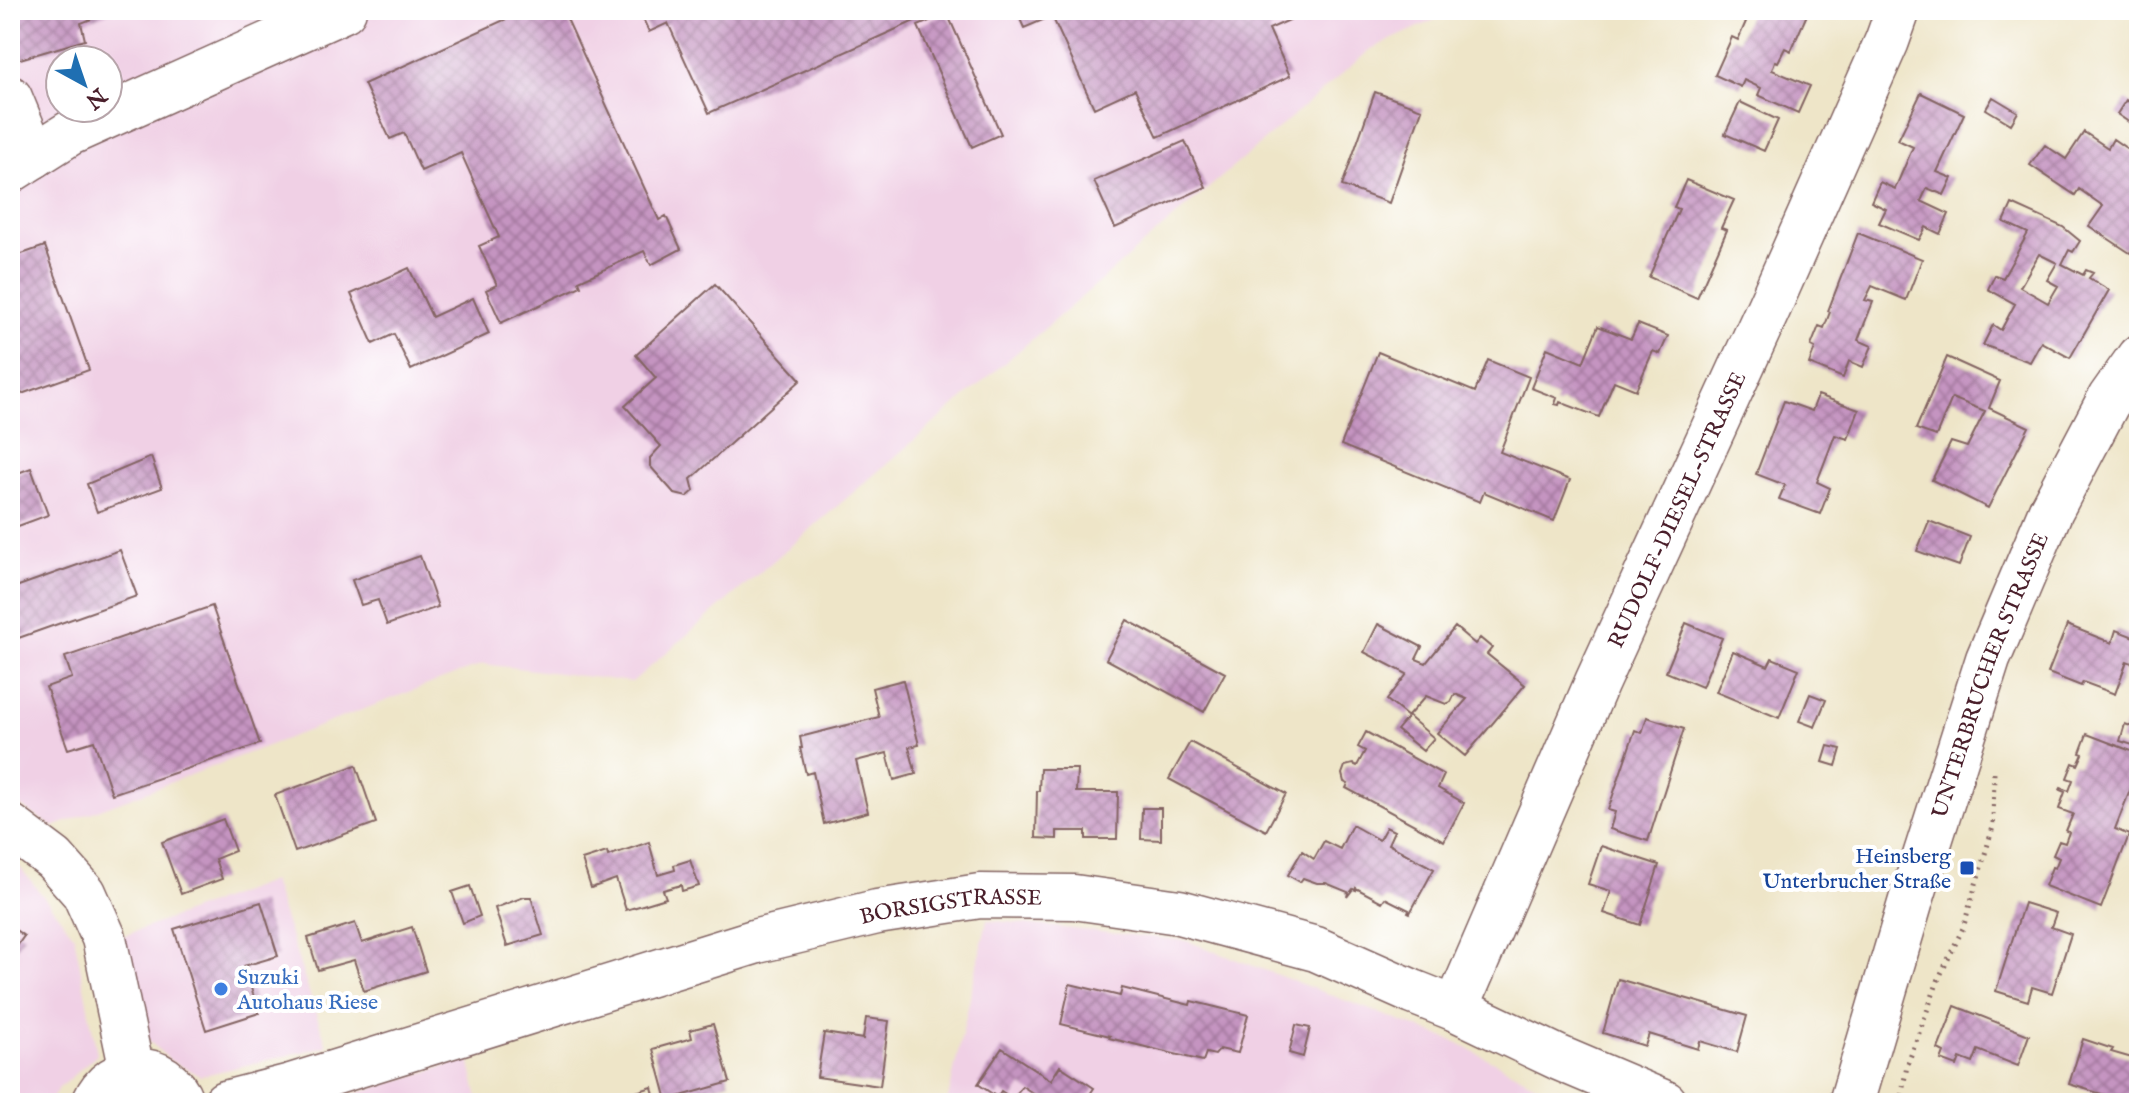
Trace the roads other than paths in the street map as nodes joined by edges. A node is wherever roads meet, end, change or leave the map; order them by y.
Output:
1 (344, 10) edge
2 (1898, 10) edge
3 (10, 98) edge
4 (22, 164) edge
5 (2139, 357) edge
6 (10, 826) edge
7 (1456, 1009) junction
8 (132, 1071) junction
9 (94, 1103) edge
10 (182, 1103) edge
11 (225, 1103) edge
12 (1665, 1103) edge
13 (1851, 1103) edge

1 - 4 street
2 - 7 street, RUDOLF-DIESEL-STRASSE
3 - 4 street
5 - 13 street, UNTERBRUCHER STRASSE
6 - 8 street
7 - 11 street, BORSIGSTRASSE
7 - 12 street, BORSIGSTRASSE
8 - 9 street
8 - 10 street

